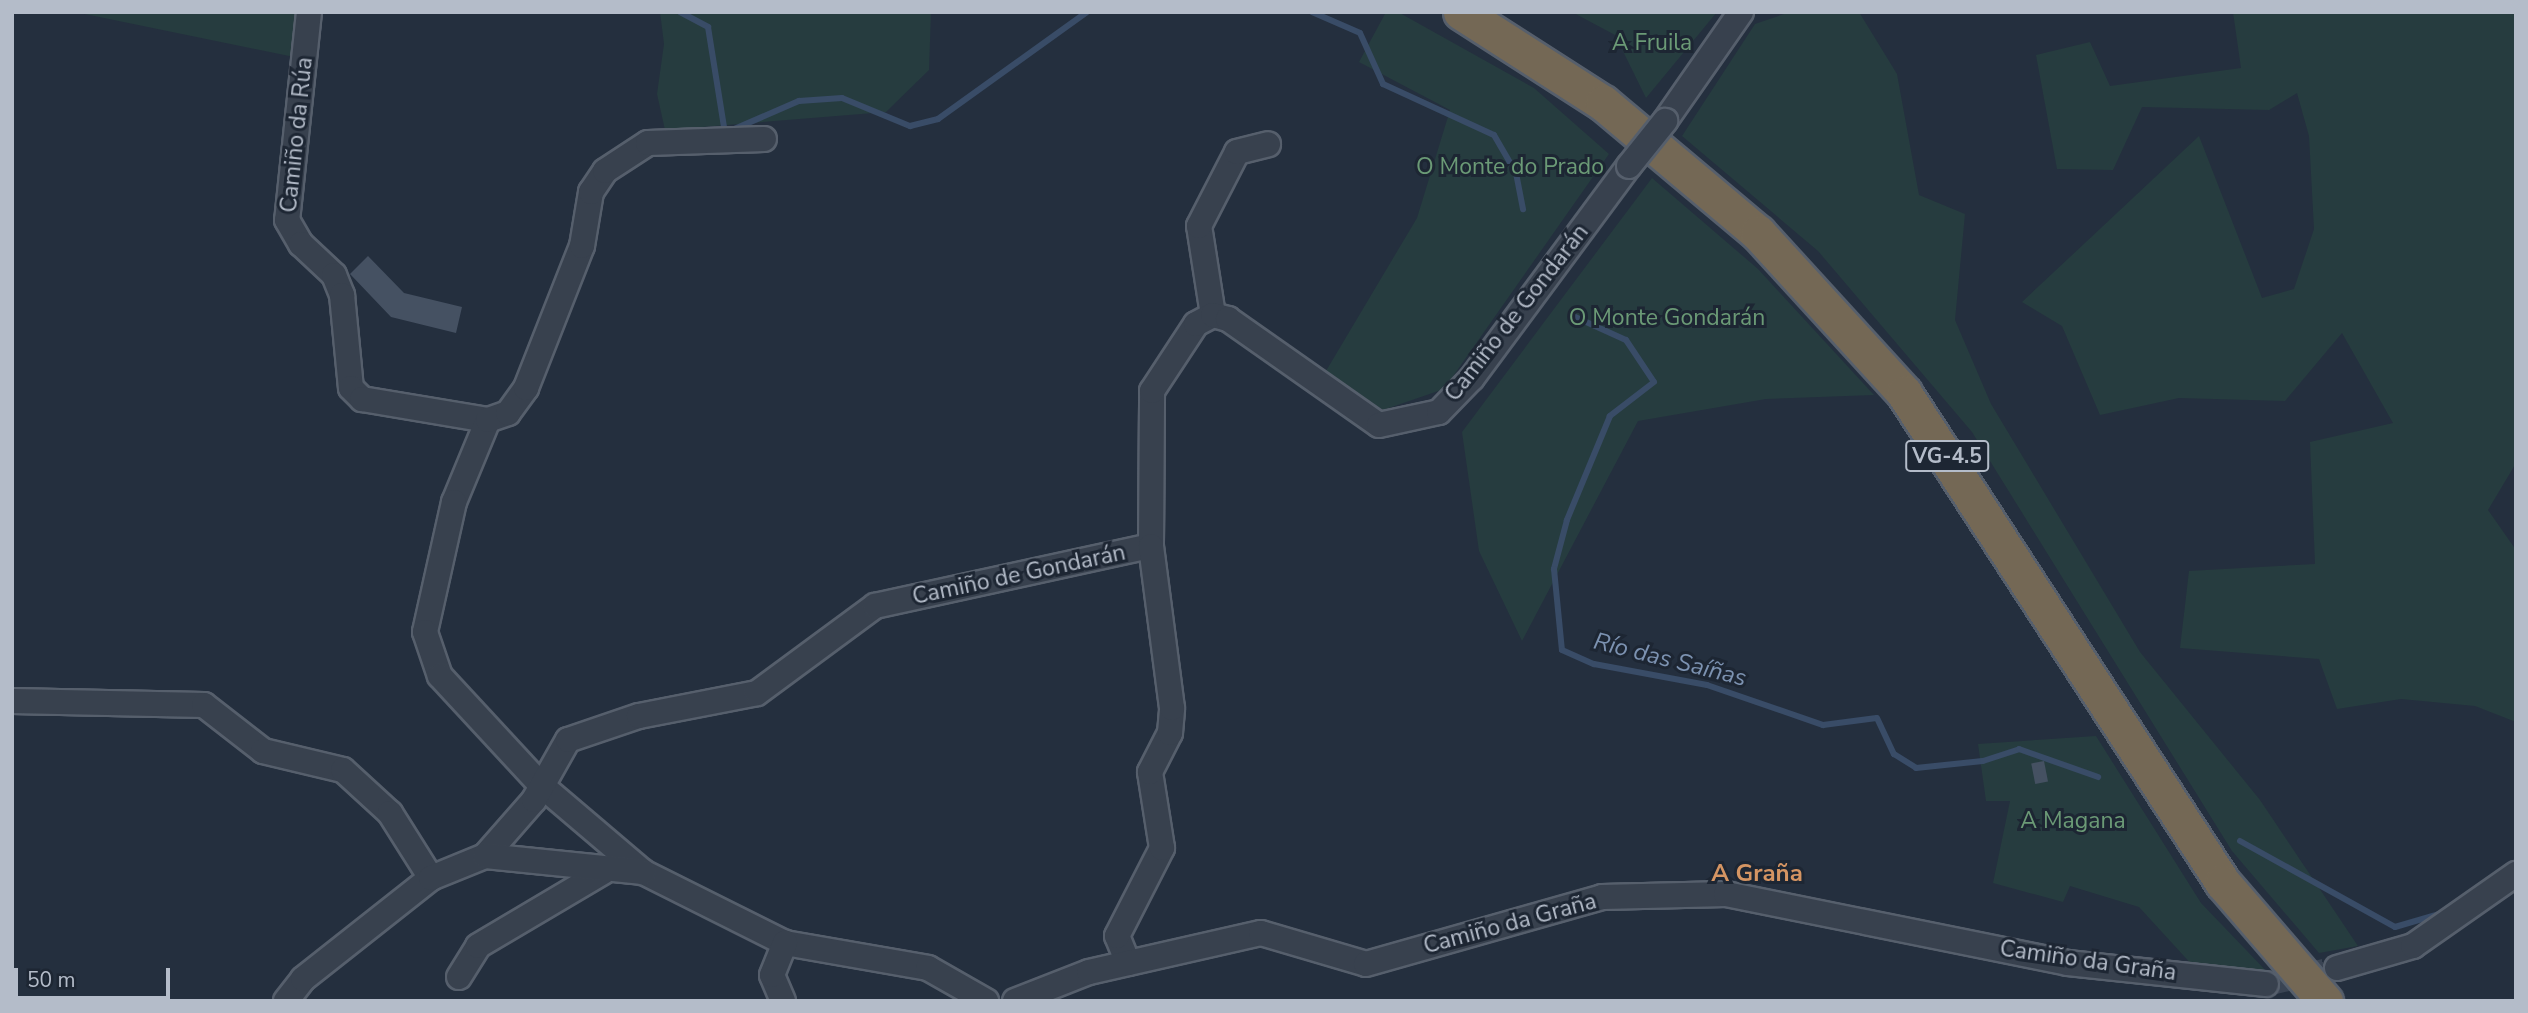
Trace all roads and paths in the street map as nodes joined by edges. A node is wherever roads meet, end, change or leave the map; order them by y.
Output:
1 (310, 12) edge
2 (1461, 12) edge
3 (1741, 12) edge
4 (764, 139) dead end
5 (1268, 144) dead end
6 (1213, 315) junction
7 (488, 420) junction
8 (1151, 546) junction
9 (12, 701) edge
10 (542, 786) junction
11 (485, 856) junction
12 (603, 872) junction
13 (643, 872) junction
14 (2516, 874) edge
15 (431, 878) junction
16 (785, 943) junction
17 (1128, 963) junction
18 (2337, 968) tunnel mouth
19 (459, 977) dead end
20 (2266, 984) tunnel mouth
21 (286, 1001) edge
22 (783, 1001) edge
23 (986, 1001) edge
24 (1015, 1001) edge
25 (2325, 1001) edge

1 - 7 street, Camiño da Rúa
2 - 25 highway, VG-4.5
3 - 6 street, Camiño de Gondarán, bridge
4 - 7 street
5 - 6 street
6 - 8 street, Camiño de Gondarán
7 - 10 street
8 - 10 street, Camiño de Gondarán
8 - 17 street
9 - 15 street
10 - 11 street, Camiño de Gondarán
10 - 13 street
11 - 12 street
11 - 15 street
12 - 13 street
12 - 19 street
13 - 16 street
14 - 18 street
15 - 21 street
16 - 22 street
16 - 23 street
17 - 20 street, Camiño da Graña
17 - 24 street, Camiño da Graña

